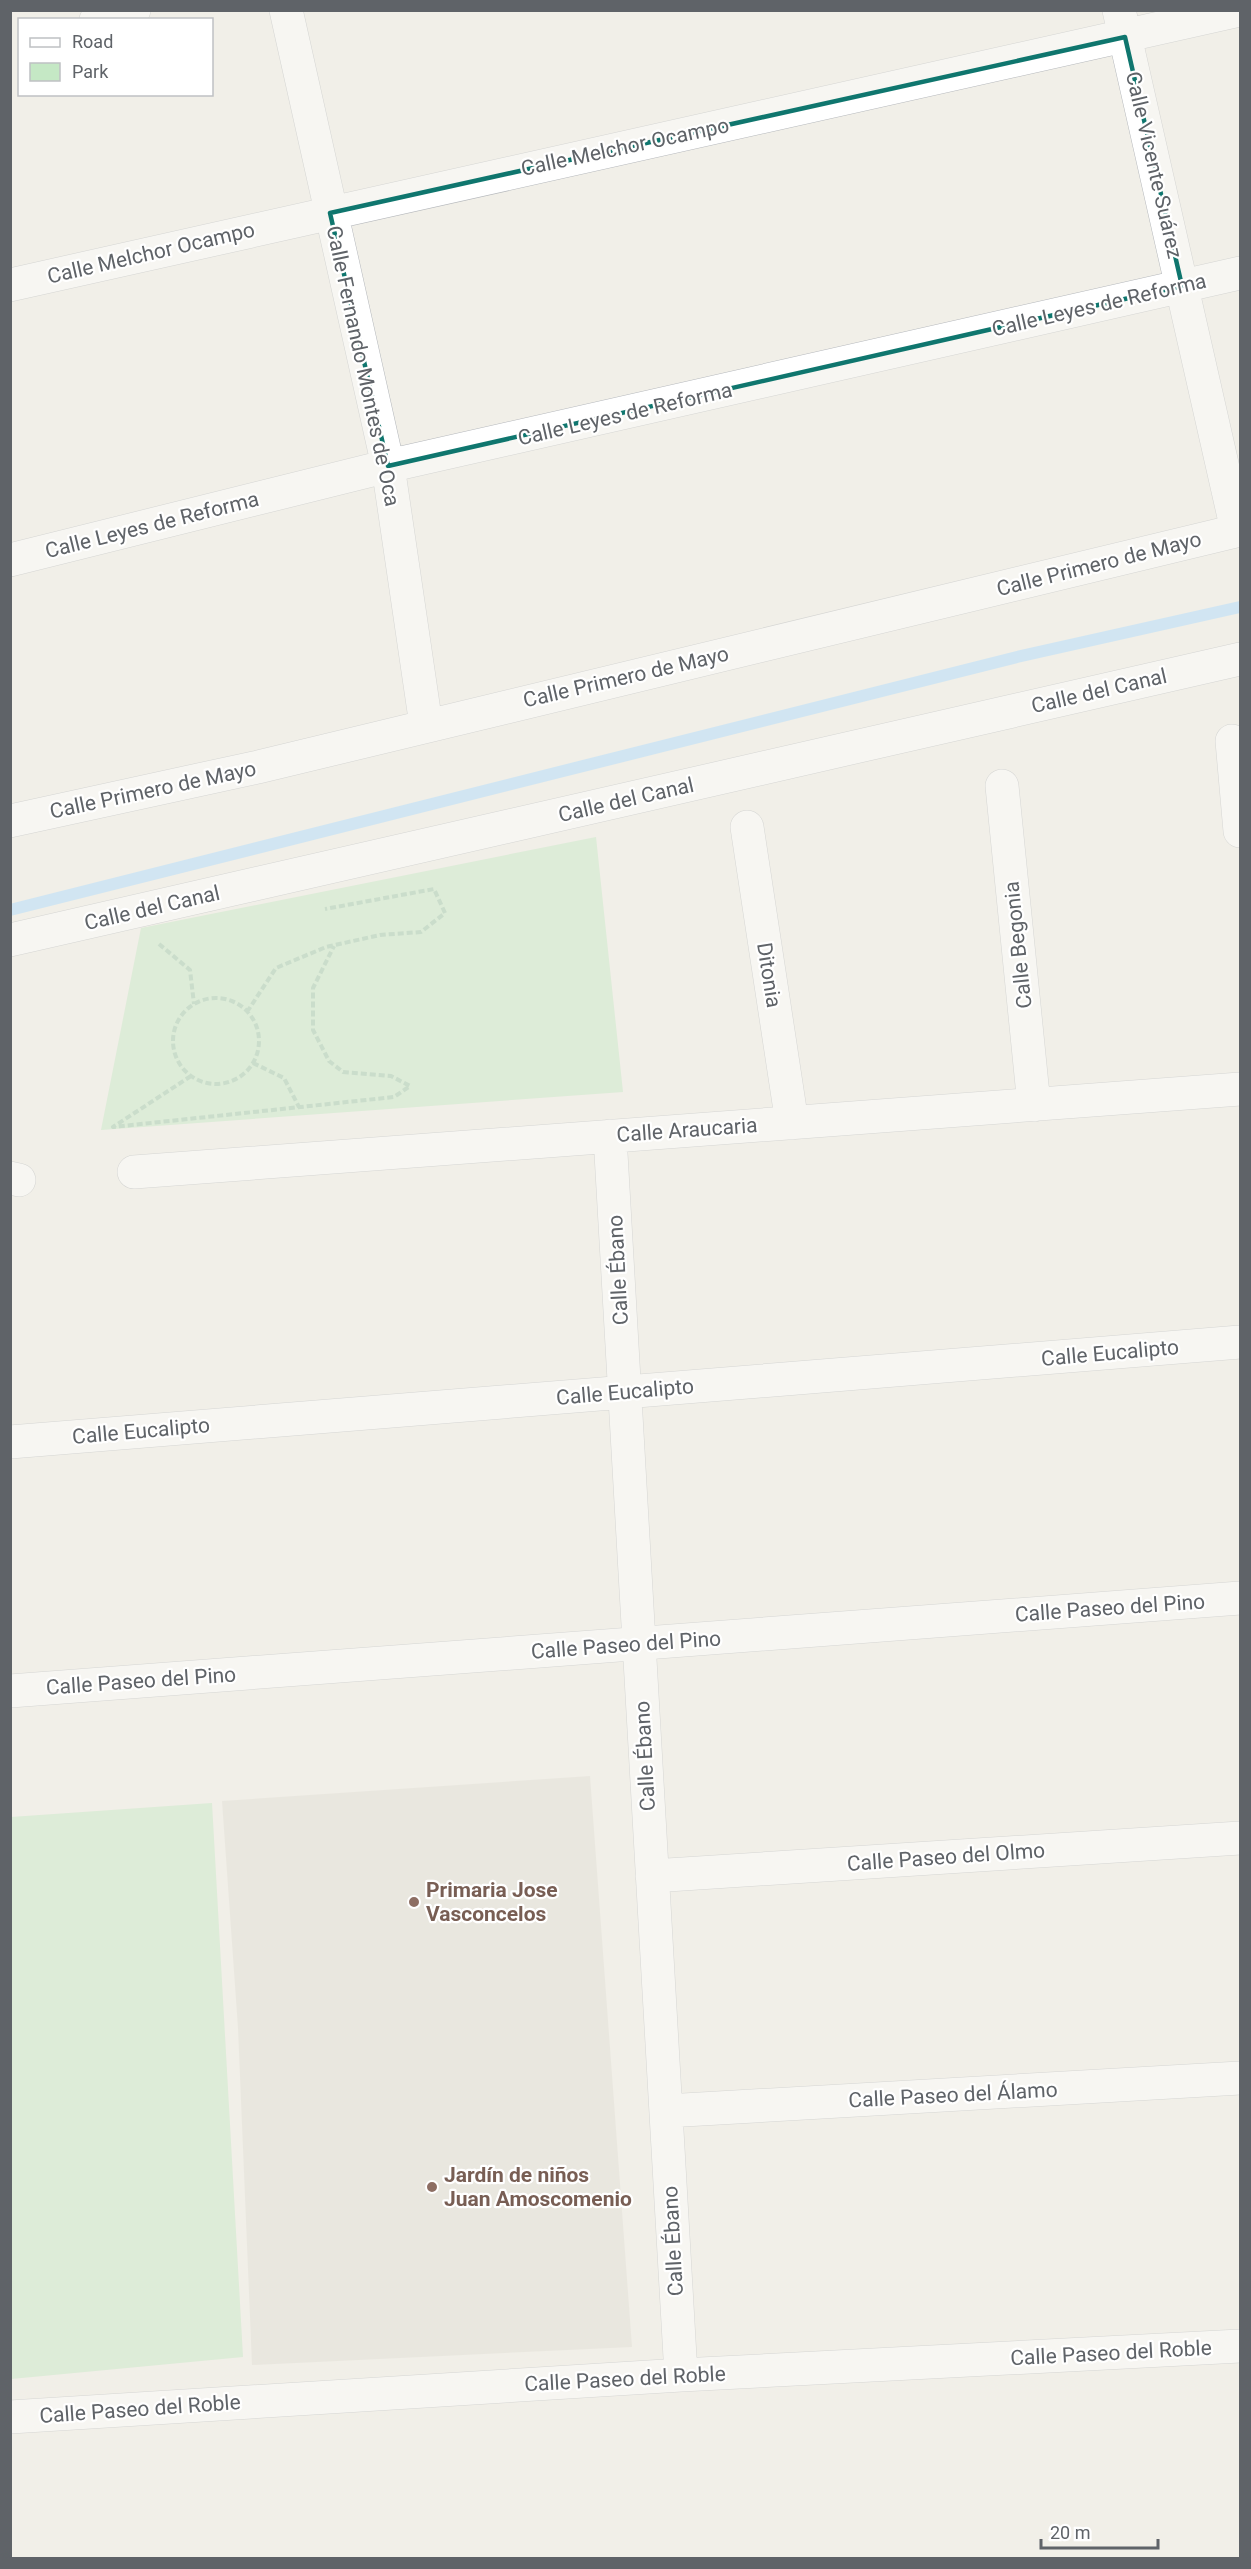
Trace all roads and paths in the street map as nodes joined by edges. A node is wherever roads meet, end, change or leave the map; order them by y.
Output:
1 (134, 10) edge
2 (286, 10) edge
3 (1240, 10) edge
4 (104, 18) edge
5 (1122, 24) edge
6 (330, 213) junction
7 (1240, 273) edge
8 (10, 285) edge
9 (1182, 286) junction
10 (388, 466) junction
11 (1239, 530) edge
12 (10, 560) edge
13 (1240, 659) edge
14 (426, 725) junction
15 (1232, 741) dead end
16 (1002, 786) dead end
17 (10, 821) edge
18 (747, 827) dead end
19 (1240, 831) edge
20 (317, 910) dead end
21 (165, 938) dead end
22 (10, 940) edge
23 (334, 945) junction
24 (194, 1004) junction
25 (247, 1012) junction
26 (253, 1063) junction
27 (191, 1076) junction
28 (1240, 1089) edge
29 (1034, 1105) junction
30 (299, 1107) junction
31 (792, 1123) junction
32 (610, 1136) junction
33 (135, 1172) dead end
34 (1240, 1342) edge
35 (625, 1392) junction
36 (10, 1442) edge
37 (1240, 1598) edge
38 (639, 1644) junction
39 (10, 1691) edge
40 (1240, 1838) edge
41 (652, 1876) junction
42 (1240, 2078) edge
43 (666, 2111) junction
44 (1240, 2346) edge
45 (681, 2375) junction
46 (10, 2417) edge

1 - 4 street
2 - 6 street, Calle Fernando Montes de Oca
3 - 5 street, Calle Melchor Ocampo
5 - 6 street, Calle Melchor Ocampo
5 - 9 street, Calle Vicente Suárez
6 - 8 street, Calle Melchor Ocampo
6 - 10 street, Calle Fernando Montes de Oca
7 - 9 street, Calle Leyes de Reforma
9 - 10 street, Calle Leyes de Reforma
9 - 11 street, Calle Vicente Suárez
10 - 12 street, Calle Leyes de Reforma
10 - 14 street, Calle Fernando Montes de Oca
11 - 14 street, Calle Primero de Mayo
13 - 22 street, Calle del Canal
14 - 17 street, Calle Primero de Mayo
15 - 19 street
16 - 29 street, Calle Begonia
18 - 31 street, Ditonia
20 - 23 path
21 - 24 path
23 - 25 path
23 - 30 path
24 - 25 path
24 - 27 path
25 - 26 path
26 - 27 path
26 - 30 path
27 - 30 path
28 - 29 street, Calle Araucaria
29 - 31 street, Calle Araucaria
31 - 32 street, Calle Araucaria
32 - 33 street, Calle Araucaria
32 - 35 street, Calle Ébano
34 - 35 street, Calle Eucalipto
35 - 36 street, Calle Eucalipto
35 - 38 street, Calle Ébano
37 - 38 street, Calle Paseo del Pino
38 - 39 street, Calle Paseo del Pino
38 - 41 street, Calle Ébano
40 - 41 street, Calle Paseo del Olmo
41 - 43 street, Calle Ébano
42 - 43 street, Calle Paseo del Álamo
43 - 45 street, Calle Ébano
44 - 45 street, Calle Paseo del Roble
45 - 46 street, Calle Paseo del Roble

